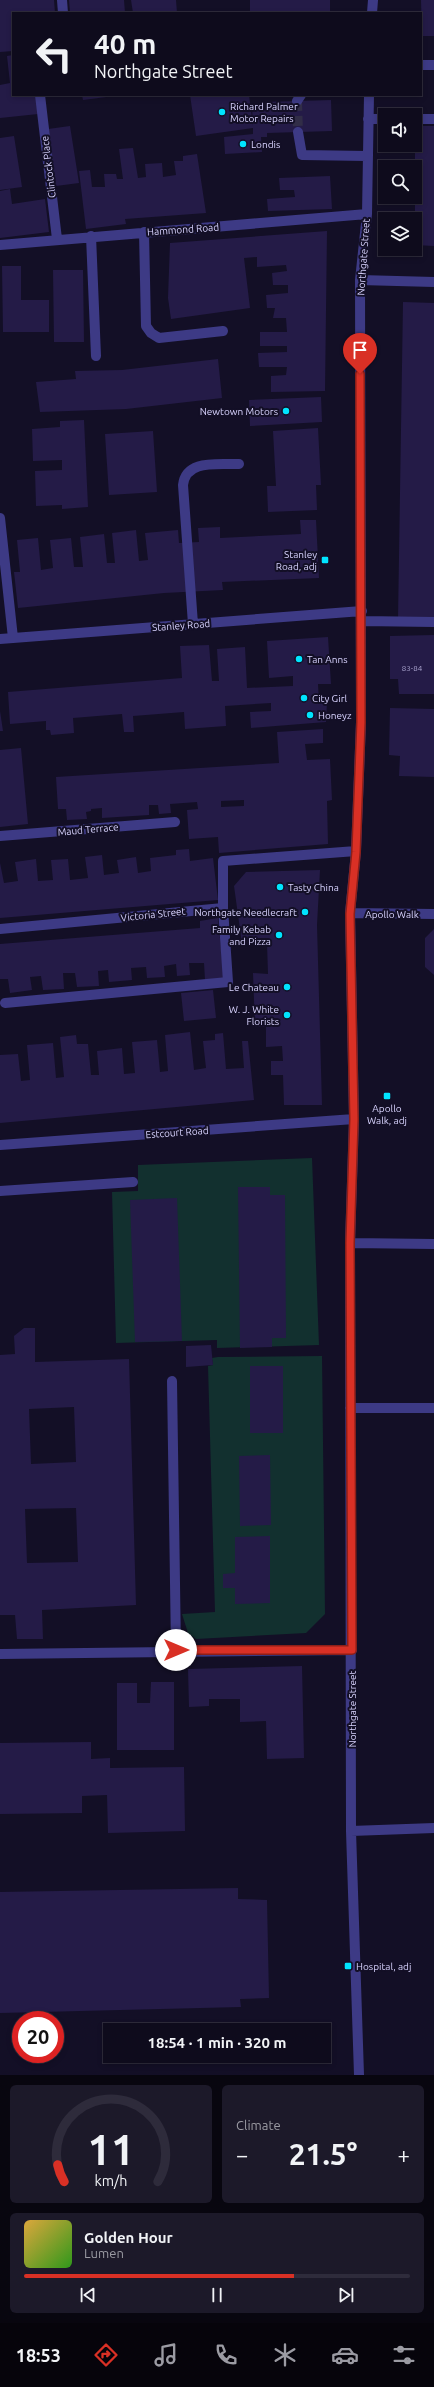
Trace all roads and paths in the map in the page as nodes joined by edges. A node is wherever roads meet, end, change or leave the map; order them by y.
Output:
1 (62, 0) edge
2 (373, 0) edge
3 (63, 12) edge
4 (372, 12) edge
5 (422, 65) edge
6 (434, 65) edge
7 (40, 96) edge
8 (369, 96) edge
9 (368, 119) junction
10 (378, 119) edge
11 (422, 119) edge
12 (434, 119) edge
13 (298, 132) tunnel mouth
14 (367, 156) junction
15 (367, 214) junction
16 (144, 232) junction
17 (91, 236) junction
18 (57, 239) junction
19 (0, 245) edge
20 (360, 280) junction
21 (434, 282) edge
22 (223, 331) dead end
23 (96, 356) dead end
24 (238, 464) dead end
25 (0, 518) edge
26 (362, 611) junction
27 (362, 622) junction
28 (434, 622) edge
29 (193, 624) junction
30 (13, 638) junction
31 (0, 639) edge
32 (176, 822) dead end
33 (0, 836) edge
34 (356, 852) junction
35 (223, 908) junction
36 (350, 914) junction
37 (434, 914) edge
38 (0, 929) edge
39 (5, 1003) dead end
40 (354, 1119) junction
41 (0, 1145) edge
42 (133, 1182) dead end
43 (0, 1191) edge
44 (350, 1243) junction
45 (434, 1244) edge
46 (172, 1381) dead end
47 (350, 1408) junction
48 (434, 1408) edge
49 (176, 1650) junction
50 (352, 1650) junction
51 (0, 1654) edge
52 (434, 1828) edge
53 (351, 1831) junction
54 (359, 2075) edge

1 - 3 street
2 - 4 street
5 - 6 street
7 - 18 street, Clintock Place
8 - 9 street, Northgate Street
9 - 10 street
9 - 14 street, Northgate Street
11 - 12 street
13 - 14 street
14 - 15 street, Northgate Street
15 - 16 street, Hammond Road
15 - 20 street, Northgate Street
16 - 17 street, Hammond Road
16 - 22 street
17 - 18 street, Hammond Road
17 - 23 street
18 - 19 street, Hammond Road
20 - 21 street
20 - 26 street, Northgate Street
24 - 29 street
25 - 30 street
26 - 27 street, Northgate Street
26 - 29 street, Stanley Road
27 - 28 street
27 - 34 street, Northgate Street
29 - 30 street, Stanley Road
30 - 31 street, Stanley Road
32 - 33 street, Maud Terrace
34 - 35 street
34 - 36 street, Northgate Street
35 - 38 street, Victoria Street
35 - 39 street
36 - 37 street, Apollo Walk
36 - 40 street, Northgate Street
40 - 41 street, Estcourt Road
40 - 44 street, Northgate Street
42 - 43 street
44 - 45 street
44 - 47 street, Northgate Street
46 - 49 street
47 - 48 street
47 - 50 street, Northgate Street
49 - 50 street
49 - 51 street
50 - 53 street, Northgate Street
52 - 53 street
53 - 54 street, Northgate Street

